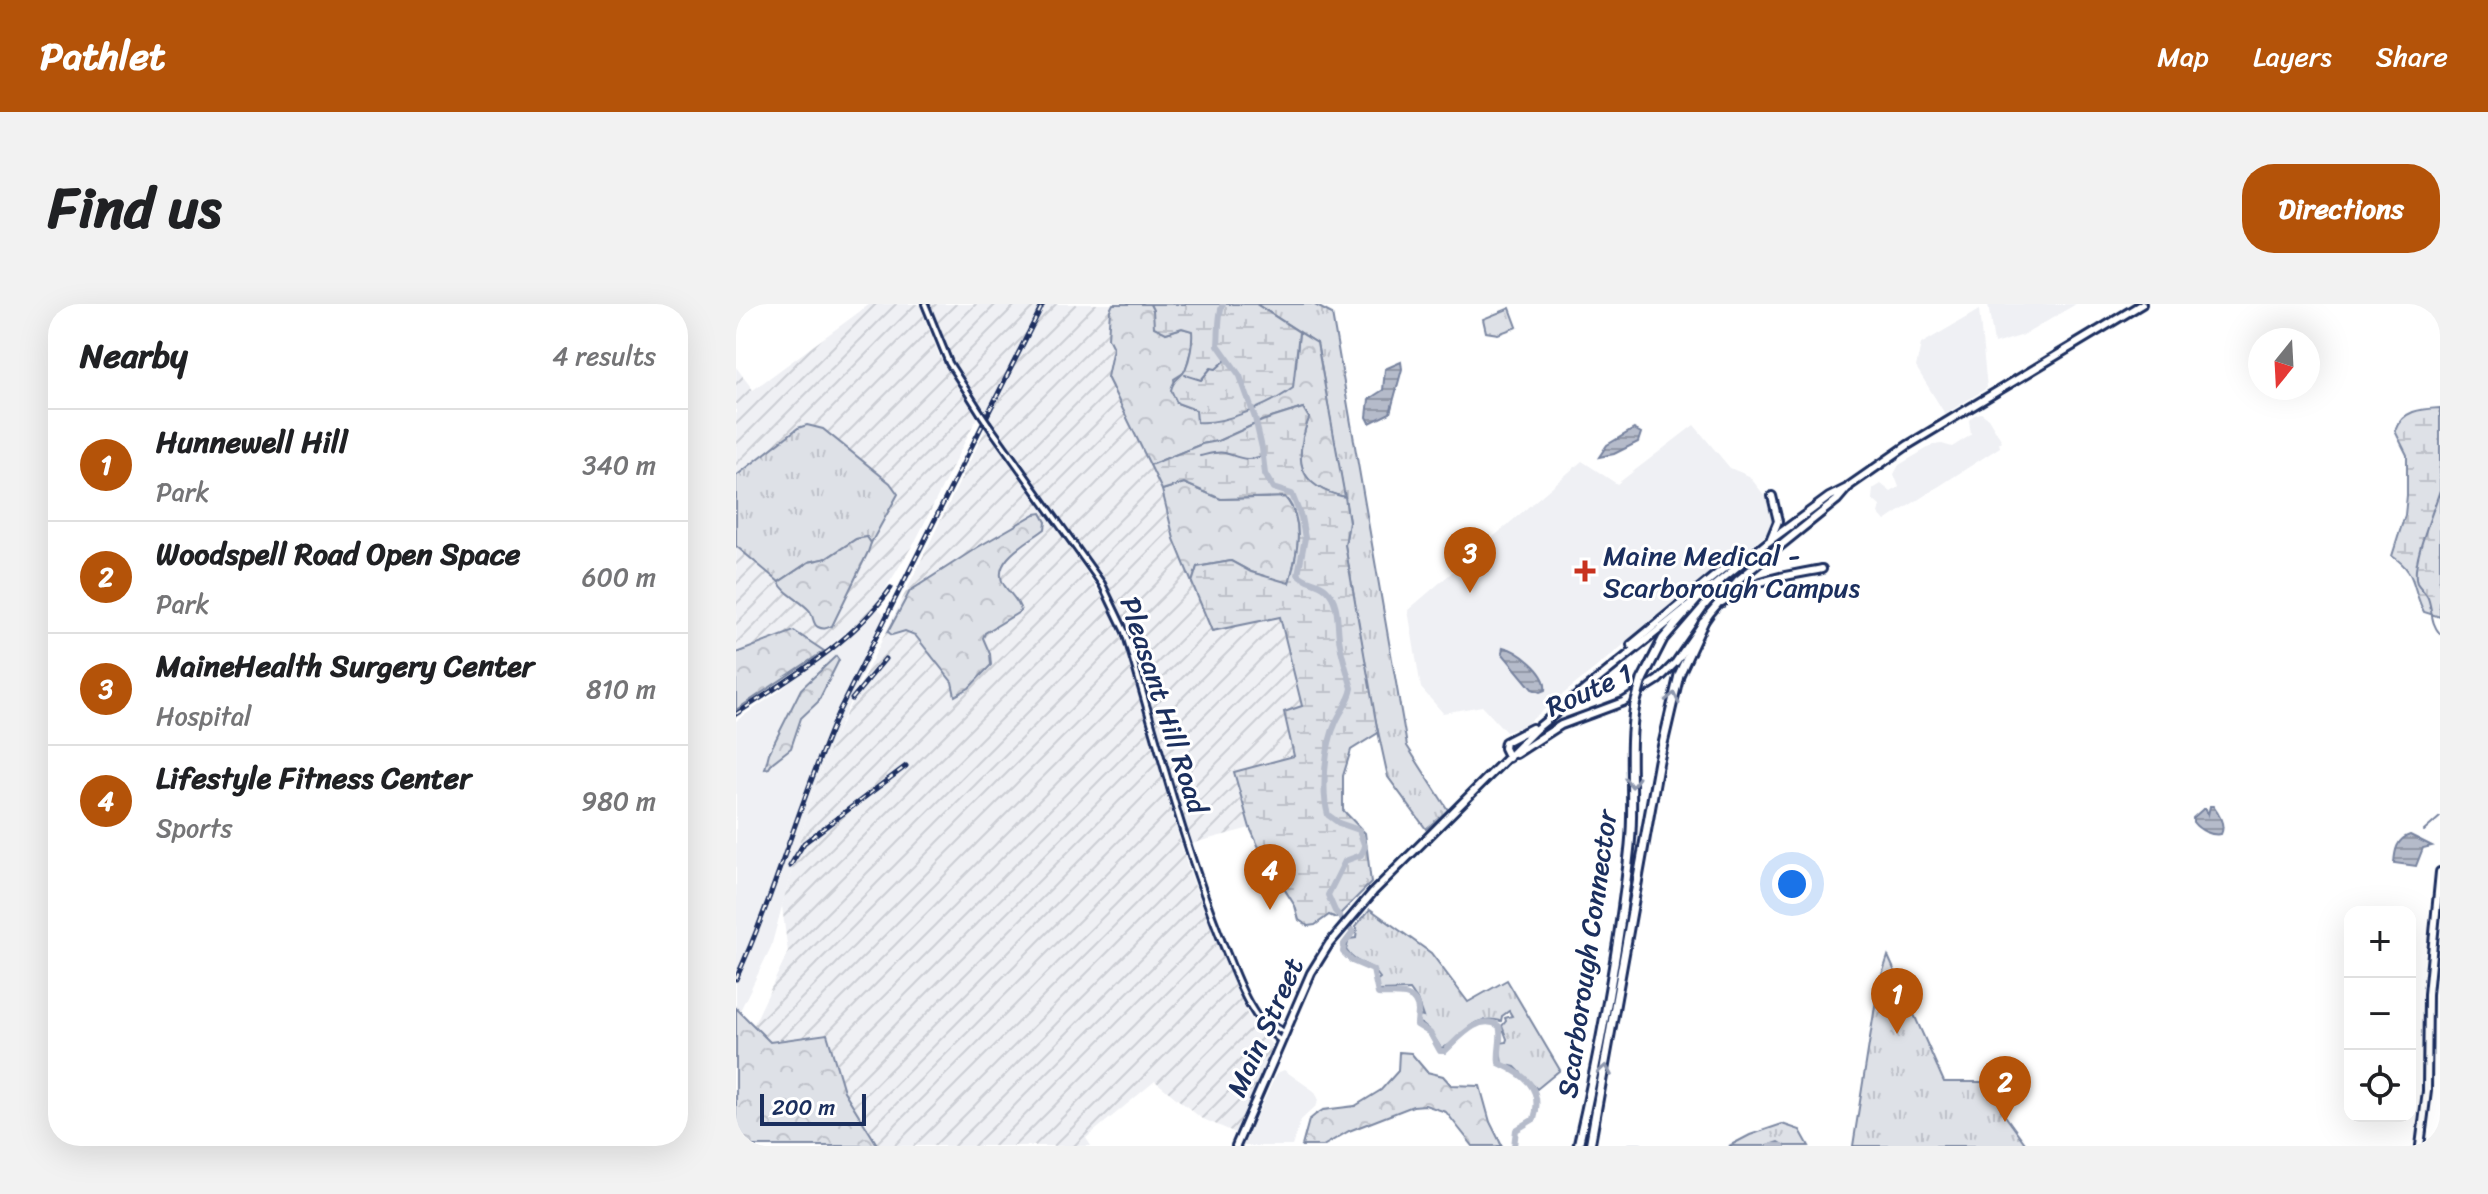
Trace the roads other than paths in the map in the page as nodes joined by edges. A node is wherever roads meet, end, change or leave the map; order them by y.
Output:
1 (925, 304) edge
2 (2142, 304) edge
3 (1849, 487) junction
4 (1772, 496) dead end
5 (1768, 542) junction
6 (1759, 549) junction
7 (1822, 569) dead end
8 (1700, 596) junction
9 (1710, 613) junction
10 (1703, 623) junction
11 (1606, 671) junction
12 (1551, 717) junction
13 (1509, 758) junction
14 (2440, 872) edge
15 (1341, 929) joint
16 (1255, 1014) junction
17 (1284, 1032) junction
18 (1280, 1040) junction
19 (1236, 1146) edge
20 (1578, 1146) edge
21 (1590, 1146) edge
22 (2420, 1146) edge

1 - 16 street, Pleasant Hill Road, bridge
2 - 3 main road, Route 1
3 - 5 main road, Route 1
3 - 9 main road, Route 1
4 - 5 main road
5 - 6 main road, Route 1
6 - 8 main road, Route 1
6 - 11 main road
7 - 9 main road
8 - 11 main road, Route 1
8 -> 20 highway, Scarborough Connector, bridge
9 - 10 main road, Route 1
10 - 13 main road, Route 1
21 -> 10 highway, Scarborough Connector
11 - 12 main road, Route 1
12 - 13 main road, Route 1
12 - 13 main road
13 - 15 main road, Route 1
14 - 22 main road
15 - 17 main road, Main Street
16 - 17 street
16 - 18 street, Pleasant Hill Road
17 - 18 main road, Main Street
18 - 19 main road, Main Street

